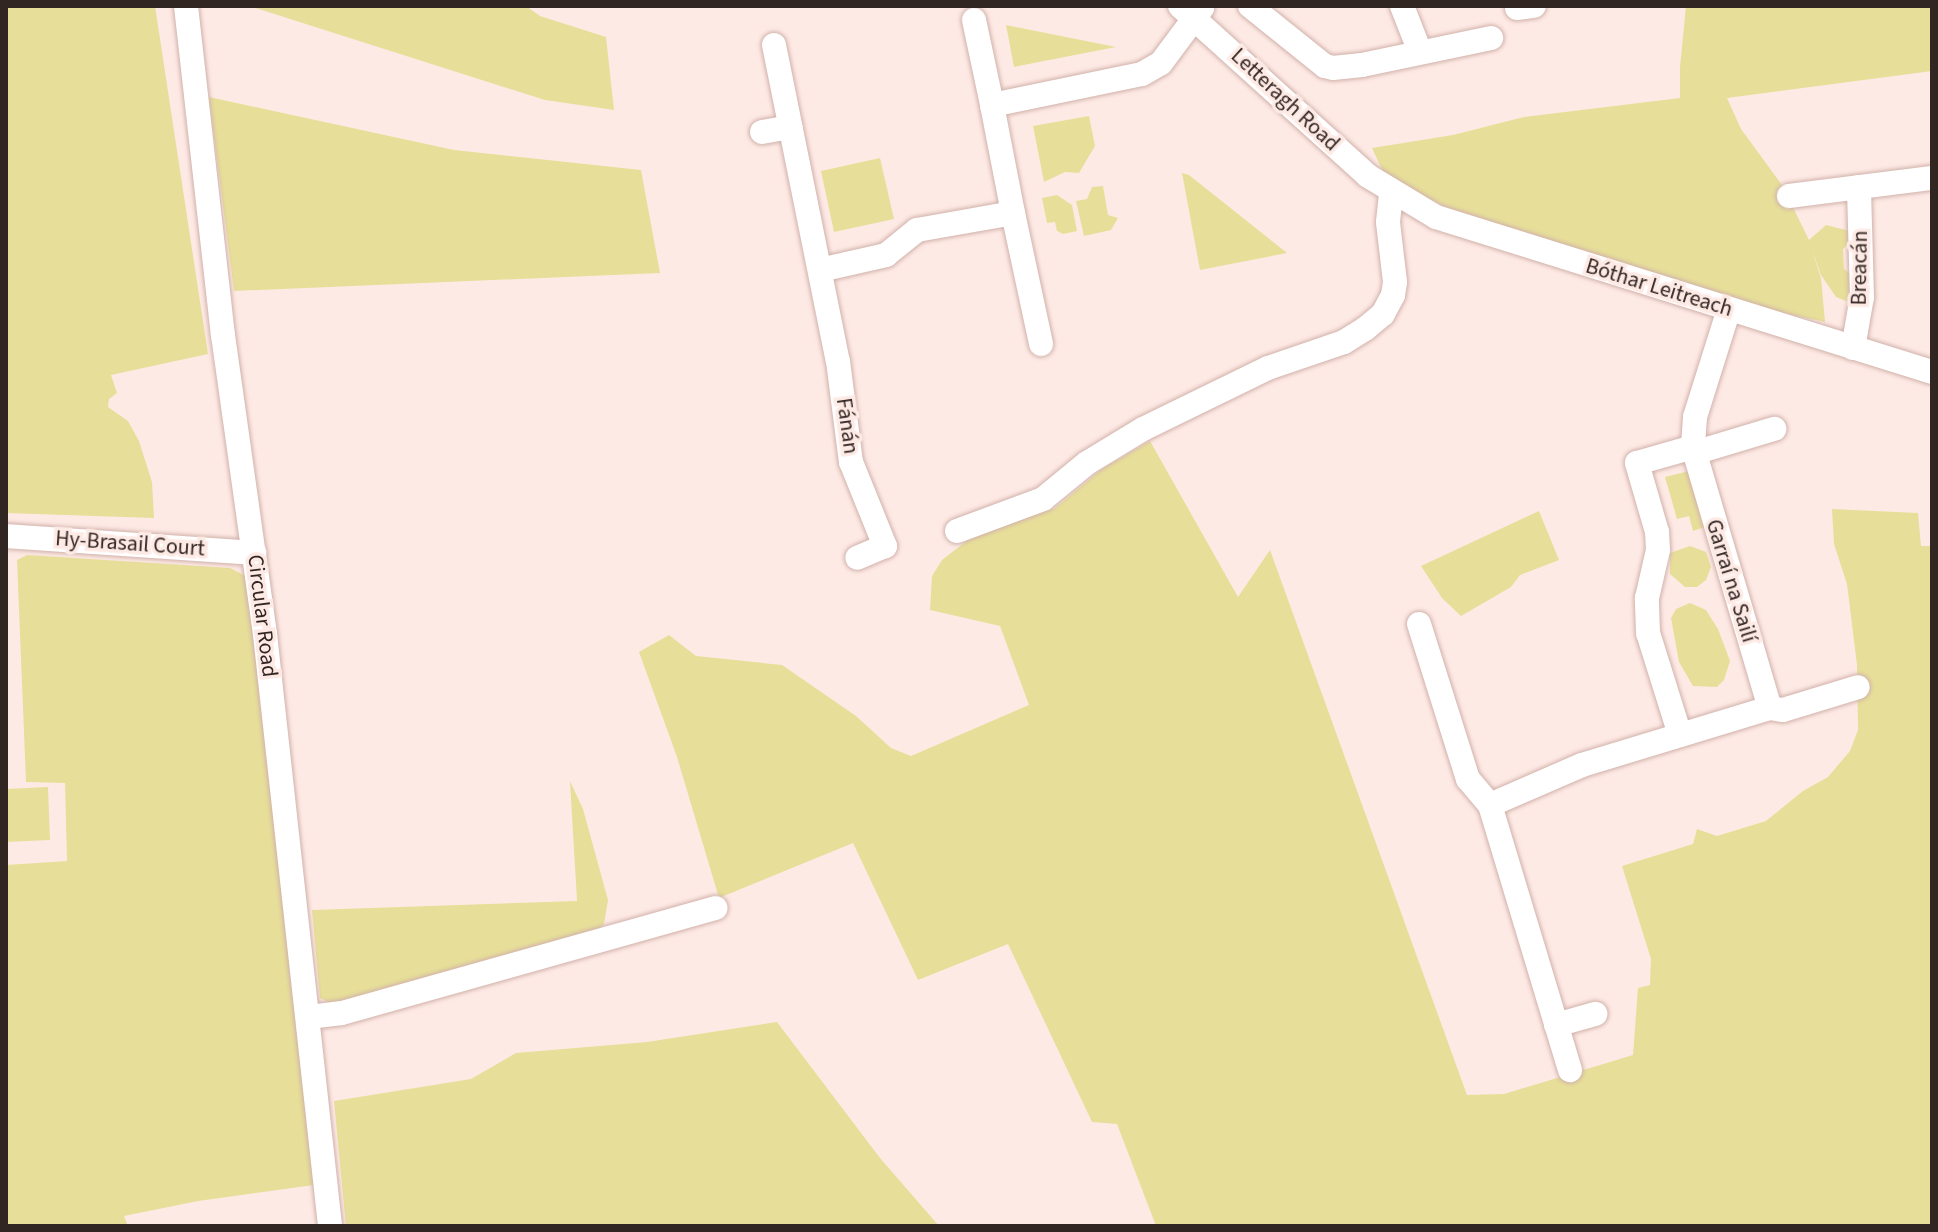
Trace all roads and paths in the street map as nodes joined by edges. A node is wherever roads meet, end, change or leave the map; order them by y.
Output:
1 (186, 6) edge
2 (1250, 6) edge
3 (1402, 6) edge
4 (1192, 10) edge
5 (974, 20) dead end
6 (1491, 38) dead end
7 (774, 45) dead end
8 (1420, 52) junction
9 (992, 105) junction
10 (791, 127) junction
11 (762, 132) dead end
12 (1932, 178) edge
13 (1859, 187) junction
14 (1391, 192) junction
15 (1789, 196) dead end
16 (1013, 213) junction
17 (820, 270) junction
18 (1729, 309) junction
19 (1041, 344) dead end
20 (1853, 348) junction
21 (1932, 372) edge
22 (1774, 429) dead end
23 (1693, 450) junction
24 (957, 531) dead end
25 (6, 536) edge
26 (254, 553) junction
27 (857, 558) dead end
28 (1419, 624) dead end
29 (1858, 687) dead end
30 (1770, 708) junction
31 (1680, 735) junction
32 (1490, 805) junction
33 (716, 908) dead end
34 (1595, 1014) dead end
35 (309, 1017) junction
36 (1556, 1025) junction
37 (1570, 1070) dead end
38 (330, 1226) edge

1 - 26 street, Circular Road
2 - 8 street
3 - 8 street
4 - 9 street
4 - 14 street, Letteragh Road
5 - 9 street
6 - 8 street
7 - 10 street, Fánán
9 - 16 street
10 - 11 street
10 - 17 street, Fánán
12 - 13 street
13 - 15 street
13 - 20 street, Breacán
14 - 18 street, Bóthar Leitreach
14 - 24 street
16 - 17 street
16 - 19 street
17 - 27 street, Fánán
18 - 20 street, Bóthar Leitreach
18 - 23 street, Garraí na Sailí
20 - 21 street, Bóthar Leitreach
22 - 23 street
23 - 30 street, Garraí na Sailí
23 - 31 street
25 - 26 street, Hy-Brasail Court
26 - 35 street, Circular Road
28 - 32 street
29 - 30 street
30 - 31 street
31 - 32 street
32 - 36 street
33 - 35 street
34 - 36 street
35 - 38 street, Circular Road
36 - 37 street

